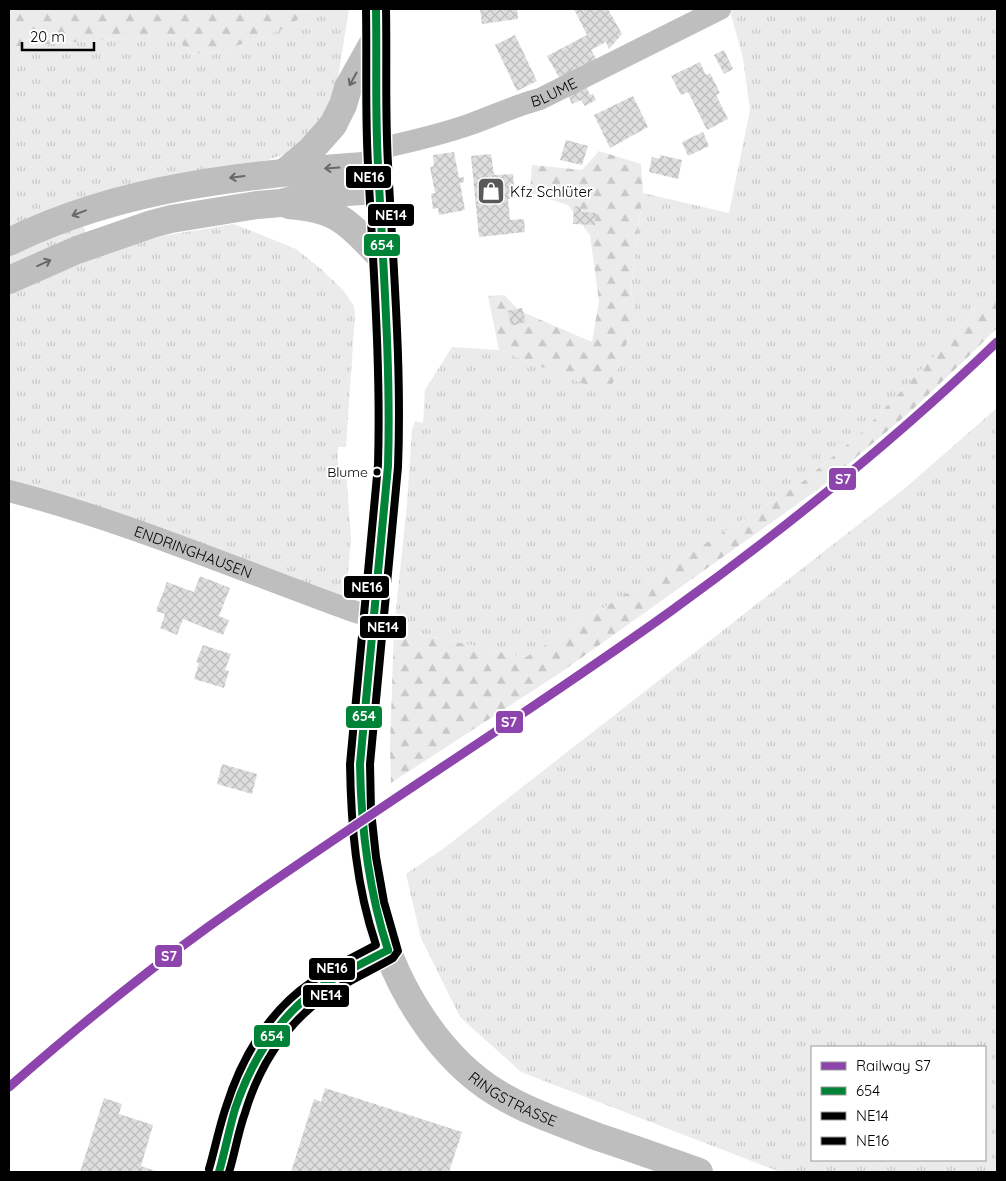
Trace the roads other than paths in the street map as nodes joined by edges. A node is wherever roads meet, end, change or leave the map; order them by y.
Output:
1 (376, 9) edge
2 (720, 9) edge
3 (376, 36) junction
4 (378, 168) junction
5 (285, 172) junction
6 (281, 204) junction
7 (9, 242) edge
8 (384, 260) junction
9 (9, 280) edge
10 (9, 491) edge
11 (374, 618) junction
12 (388, 950) junction
13 (218, 1172) edge
14 (698, 1172) edge

1 - 3 main road, RINGSTRASSE
2 - 4 street, BLUME
3 - 4 main road, RINGSTRASSE
3 -> 5 main road
4 -> 5 main road
4 - 6 main road
4 - 8 main road, RINGSTRASSE
5 -> 7 main road
6 - 8 main road
9 -> 6 main road
8 - 11 main road, RINGSTRASSE
10 - 11 street, ENDRINGHAUSEN
11 - 12 main road, RINGSTRASSE
12 - 13 main road
12 - 14 main road, RINGSTRASSE

